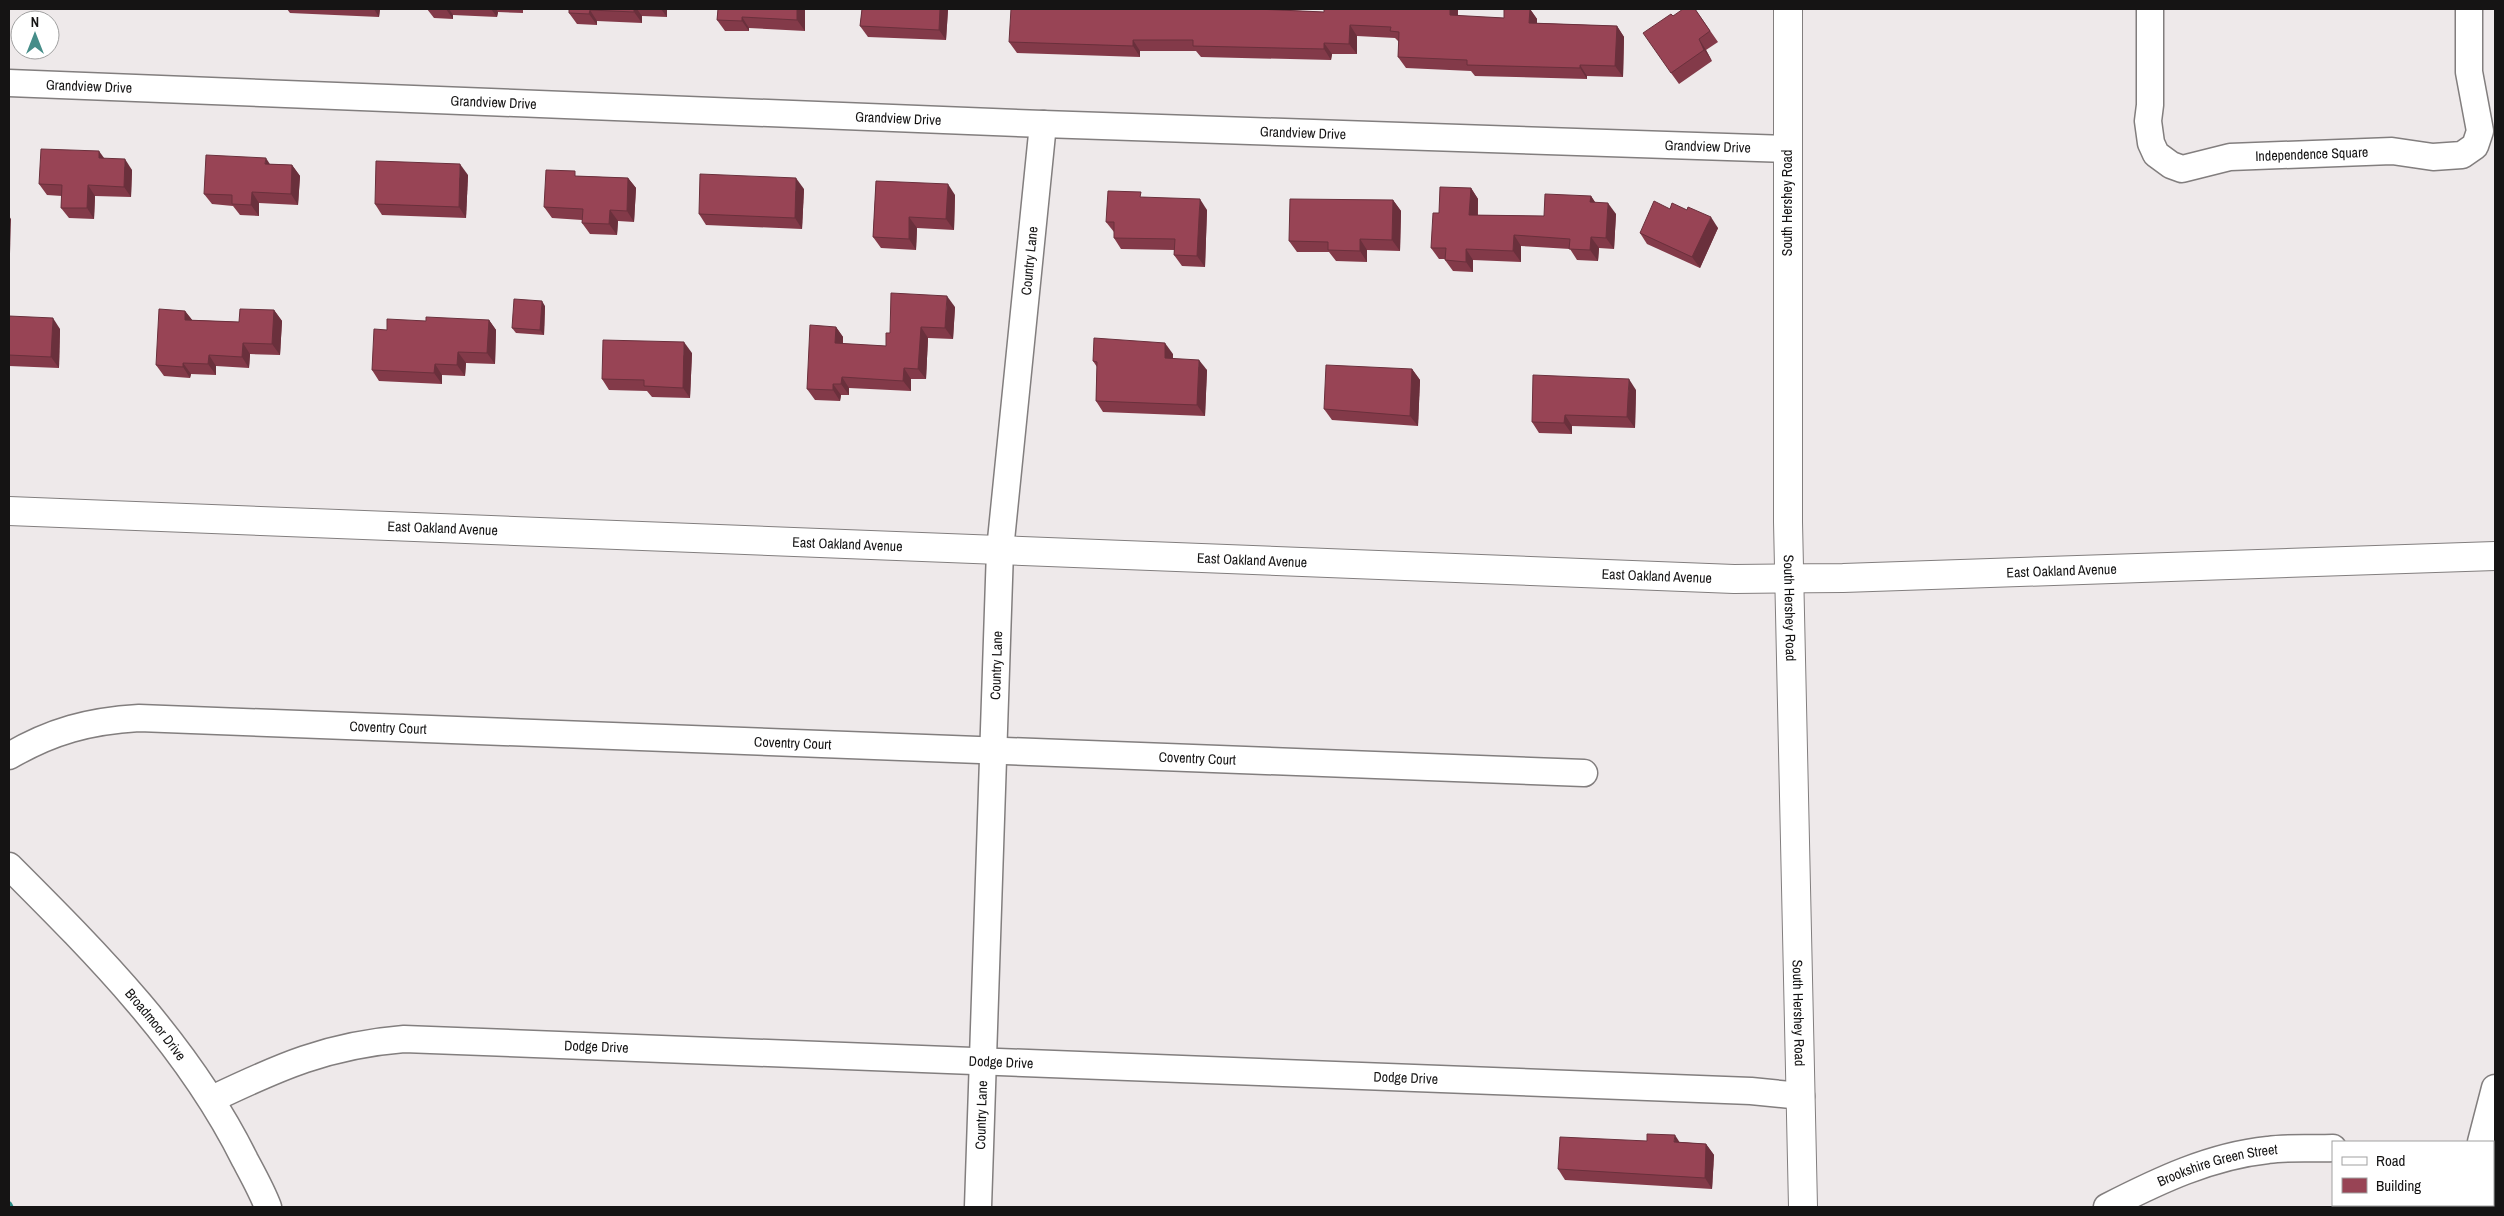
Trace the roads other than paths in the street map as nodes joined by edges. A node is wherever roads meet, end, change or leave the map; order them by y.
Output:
1 (1788, 9) edge
2 (2150, 9) edge
3 (2469, 9) edge
4 (9, 83) edge
5 (1043, 124) junction
6 (1787, 149) junction
7 (9, 511) edge
8 (1000, 550) junction
9 (2495, 556) edge
10 (1790, 579) junction
11 (994, 750) junction
12 (9, 756) edge
13 (1584, 773) dead end
14 (9, 866) edge
15 (984, 1061) junction
16 (2495, 1088) edge
17 (1801, 1096) junction
18 (212, 1099) junction
19 (2481, 1141) edge
20 (2332, 1148) edge
21 (268, 1207) edge
22 (978, 1207) edge
23 (1803, 1207) edge
24 (2107, 1207) edge

1 - 6 main road, South Hershey Road
2 - 3 street, Independence Square
4 - 5 street, Grandview Drive
5 - 6 street, Grandview Drive
5 - 8 street, Country Lane
6 - 10 main road, South Hershey Road
7 - 8 main road, East Oakland Avenue
8 - 10 main road, East Oakland Avenue
8 - 11 street, Country Lane
9 - 10 main road, East Oakland Avenue
10 - 17 main road, South Hershey Road
11 - 12 street, Coventry Court
11 - 13 street, Coventry Court
11 - 15 street, Country Lane
14 - 18 street, Broadmoor Drive
15 - 17 street, Dodge Drive
15 - 18 street, Dodge Drive
15 - 22 street, Country Lane
16 - 19 street
17 - 23 main road, South Hershey Road
18 - 21 street, Broadmoor Drive
20 - 24 street, Brookshire Green Street

